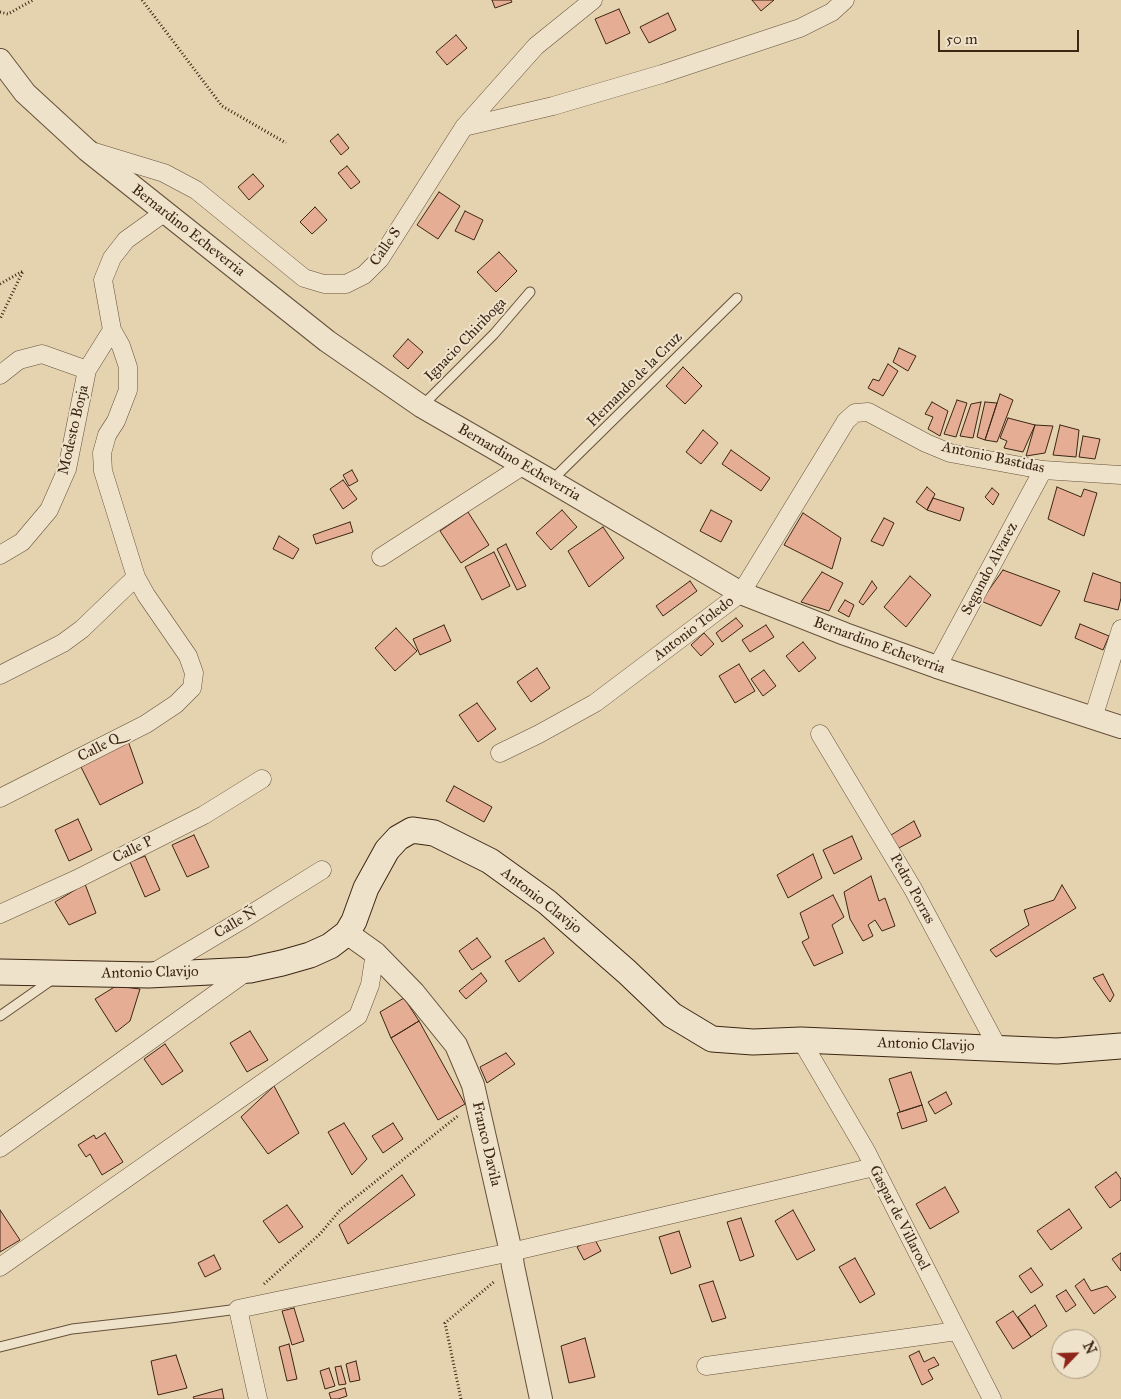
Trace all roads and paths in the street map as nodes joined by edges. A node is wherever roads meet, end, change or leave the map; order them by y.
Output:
1 (33, 0) edge
2 (142, 0) edge
3 (593, 0) edge
4 (845, 0) edge
5 (0, 12) edge
6 (0, 60) edge
7 (464, 127) junction
8 (286, 143) dead end
9 (87, 150) junction
10 (165, 212) junction
11 (0, 284) edge
12 (530, 292) dead end
13 (737, 298) dead end
14 (0, 319) edge
15 (112, 330) junction
16 (88, 370) junction
17 (0, 375) edge
18 (421, 406) junction
19 (846, 421) joint
20 (524, 465) junction
21 (1043, 470) junction
22 (1121, 475) edge
23 (552, 481) junction
24 (0, 555) edge
25 (381, 557) dead end
26 (136, 577) junction
27 (741, 594) junction
28 (1121, 629) edge
29 (937, 667) junction
30 (0, 675) edge
31 (1093, 718) junction
32 (1121, 726) edge
33 (820, 734) dead end
34 (500, 753) dead end
35 (262, 780) dead end
36 (0, 798) edge
37 (322, 870) dead end
38 (0, 914) edge
39 (347, 933) junction
40 (375, 953) junction
41 (250, 970) junction
42 (0, 972) edge
43 (61, 974) junction
44 (149, 975) junction
45 (0, 1016) edge
46 (801, 1040) junction
47 (998, 1048) junction
48 (1117, 1051) edge
49 (476, 1100) junction
50 (0, 1148) edge
51 (874, 1168) junction
52 (512, 1259) junction
53 (0, 1268) edge
54 (238, 1309) junction
55 (957, 1331) junction
56 (0, 1347) edge
57 (706, 1366) dead end
58 (258, 1399) edge
59 (461, 1399) edge
60 (541, 1399) edge
61 (992, 1399) edge

1 - 5 path
2 - 8 path
3 - 7 street, Calle S
4 - 7 street
6 - 9 street, Bernardino Echeverria
7 - 9 street, Calle S
9 - 10 street, Bernardino Echeverria
10 - 15 street
10 - 18 street, Bernardino Echeverria
11 - 14 path
12 - 18 lane, Ignacio Chiriboga
13 - 23 lane, Hernando de la Cruz
15 - 16 street, Modesto Borja
15 - 26 street
16 - 17 street
16 - 24 street, Modesto Borja
18 - 20 street, Bernardino Echeverria
19 - 21 street, Antonio Bastidas
19 - 27 street, Antonio Toledo
20 - 23 street, Bernardino Echeverria
20 - 25 street
21 - 22 street, Antonio Bastidas
21 - 29 street, Segundo Alvarez
23 - 27 street, Bernardino Echeverria
26 - 30 street
26 - 36 street, Calle Q
27 - 29 street, Bernardino Echeverria
27 - 34 street, Antonio Toledo
28 - 31 street
29 - 31 street, Bernardino Echeverria
31 - 32 street, Bernardino Echeverria
33 - 47 street, Pedro Porras
35 - 38 street, Calle P
37 - 44 street, Calle Ñ
39 - 40 street, Franco Davila
39 - 41 main road, Antonio Clavijo
39 - 46 main road, Antonio Clavijo
40 - 49 street, Franco Davila
40 - 53 street
41 - 44 main road, Antonio Clavijo
41 - 50 street
42 - 43 main road, Antonio Clavijo
43 - 44 main road, Antonio Clavijo
43 - 45 lane
46 - 47 main road, Antonio Clavijo
46 - 51 street, Gaspar de Villaroel
47 - 48 main road, Antonio Clavijo
49 - 52 street, Franco Davila
49 - 54 path
51 - 52 street
51 - 55 street, Gaspar de Villaroel
52 - 54 street
52 - 59 path
52 - 60 street, Franco Davila
54 - 56 lane
54 - 58 street
55 - 57 street
55 - 61 street, Gaspar de Villaroel

